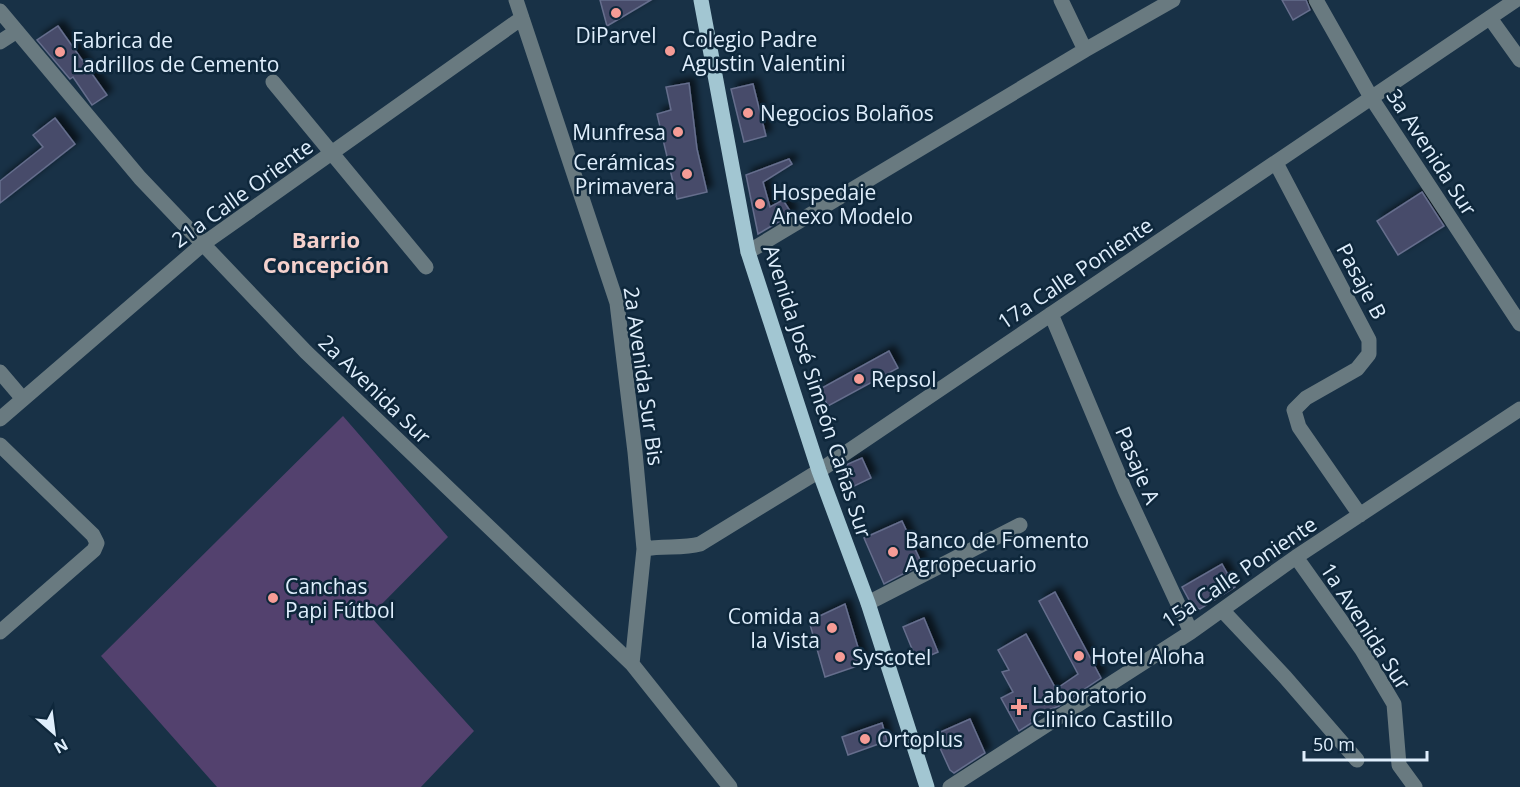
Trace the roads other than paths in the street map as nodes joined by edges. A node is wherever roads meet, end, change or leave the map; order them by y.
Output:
1 (516, 0) edge
2 (701, 0) edge
3 (1061, 0) edge
4 (1173, 0) edge
5 (1316, 0) edge
6 (1516, 0) edge
7 (0, 11) edge
8 (522, 18) junction
9 (1490, 18) junction
10 (17, 32) junction
11 (0, 42) edge
12 (1085, 50) junction
13 (1520, 60) edge
14 (273, 82) dead end
15 (1372, 99) junction
16 (332, 153) junction
17 (1276, 163) junction
18 (203, 244) junction
19 (748, 252) junction
20 (426, 267) dead end
21 (1051, 314) junction
22 (1520, 324) edge
23 (0, 372) edge
24 (23, 399) junction
25 (1520, 409) edge
26 (0, 419) edge
27 (0, 445) edge
28 (819, 471) junction
29 (1360, 515) junction
30 (1020, 525) dead end
31 (644, 549) junction
32 (1296, 557) junction
33 (868, 603) junction
34 (1222, 610) junction
35 (0, 632) edge
36 (1191, 632) junction
37 (632, 664) junction
38 (1357, 760) dead end
39 (730, 787) edge
40 (927, 787) edge
41 (950, 787) edge
42 (1415, 787) edge

1 - 8 street, 2a Avenida Sur Bis
2 - 19 main road, Avenida José Simeón Cañas Sur
3 - 12 street
4 - 12 street
5 - 15 street, 3a Avenida Sur
6 - 9 street, 17a Calle Poniente
7 - 10 street, 2a Avenida Sur
8 - 16 street, 21a Calle Oriente
8 - 31 street, 2a Avenida Sur Bis
9 - 13 street
9 - 15 street, 17a Calle Poniente
10 - 11 street
10 - 18 street, 2a Avenida Sur
12 - 19 street
14 - 16 street
15 - 17 street, 17a Calle Poniente
15 - 22 street, 3a Avenida Sur
16 - 18 street, 21a Calle Oriente
16 - 20 street
17 - 21 street, 17a Calle Poniente
17 - 29 street, Pasaje B
18 - 24 street, 21a Calle Oriente
18 - 37 street, 2a Avenida Sur
19 - 28 main road, Avenida José Simeón Cañas Sur
21 - 28 street, 17a Calle Poniente
21 - 36 street, Pasaje A
23 - 24 street
24 - 26 street, 21a Calle Oriente
25 - 29 street, 15a Calle Poniente
27 - 35 street
28 - 31 street, 17a Calle Poniente
28 - 33 main road, Avenida José Simeón Cañas Sur
29 - 32 street, 15a Calle Poniente
30 - 33 street
31 - 37 street, 2a Avenida Sur Bis
32 - 34 street, 15a Calle Poniente
32 - 42 street, 1a Avenida Sur
33 - 40 main road, Avenida José Simeón Cañas Sur
34 - 36 street, 15a Calle Poniente
34 - 38 street
36 - 41 street, 15a Calle Poniente
37 - 39 street, 2a Avenida Sur

